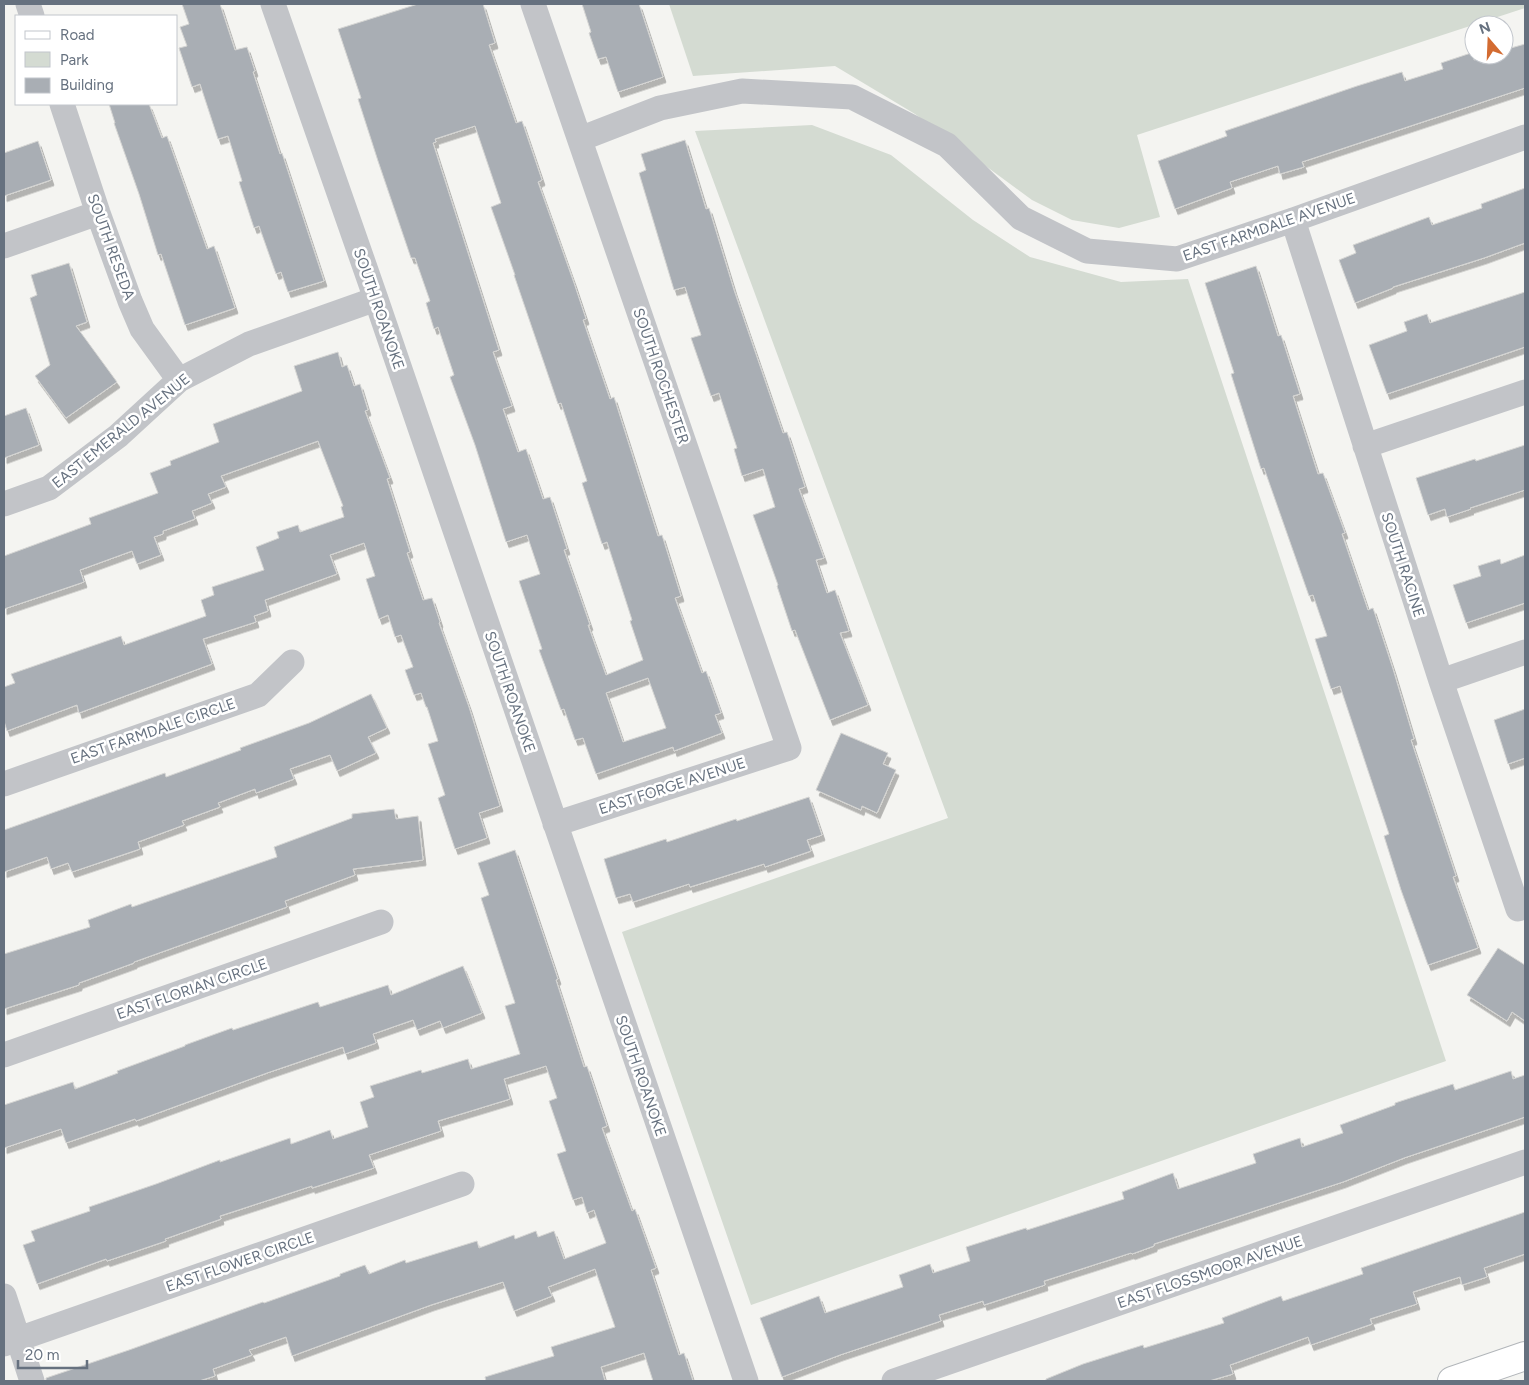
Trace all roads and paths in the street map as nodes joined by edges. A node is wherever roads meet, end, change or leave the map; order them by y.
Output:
1 (274, 4) edge
2 (533, 4) edge
3 (62, 105) edge
4 (1525, 137) edge
5 (580, 139) junction
6 (98, 213) junction
7 (1293, 220) junction
8 (4, 246) edge
9 (376, 299) junction
10 (179, 380) junction
11 (1525, 392) edge
12 (1365, 446) junction
13 (4, 504) edge
14 (1525, 652) edge
15 (292, 662) dead end
16 (1440, 681) junction
17 (789, 748) joint
18 (4, 784) edge
19 (555, 824) junction
20 (1521, 907) edge
21 (381, 922) dead end
22 (4, 1055) edge
23 (1525, 1162) edge
24 (462, 1184) dead end
25 (4, 1296) edge
26 (11, 1342) edge
27 (1525, 1356) edge
28 (32, 1381) edge
29 (746, 1381) edge
30 (894, 1381) edge
31 (1452, 1381) edge

1 - 9 street, SOUTH ROANOKE
2 - 5 street, SOUTH ROCHESTER
3 - 6 street, SOUTH RESEDA
4 - 7 street, EAST FARMDALE AVENUE
5 - 7 street, EAST FARMDALE AVENUE
5 - 17 street, SOUTH ROCHESTER
6 - 8 street
6 - 10 street, SOUTH RESEDA
7 - 12 street, SOUTH RACINE
9 - 10 street, EAST EMERALD AVENUE
9 - 19 street, SOUTH ROANOKE
10 - 13 street, EAST EMERALD AVENUE
11 - 12 street
12 - 16 street, SOUTH RACINE
14 - 16 street
15 - 18 street, EAST FARMDALE CIRCLE
16 - 20 street, SOUTH RACINE
17 - 19 street, EAST FORGE AVENUE
19 - 29 street, SOUTH ROANOKE
21 - 22 street, EAST FLORIAN CIRCLE
23 - 30 street, EAST FLOSSMOOR AVENUE
24 - 26 street, EAST FLOWER CIRCLE
25 - 26 street
26 - 28 street
27 - 31 main road

